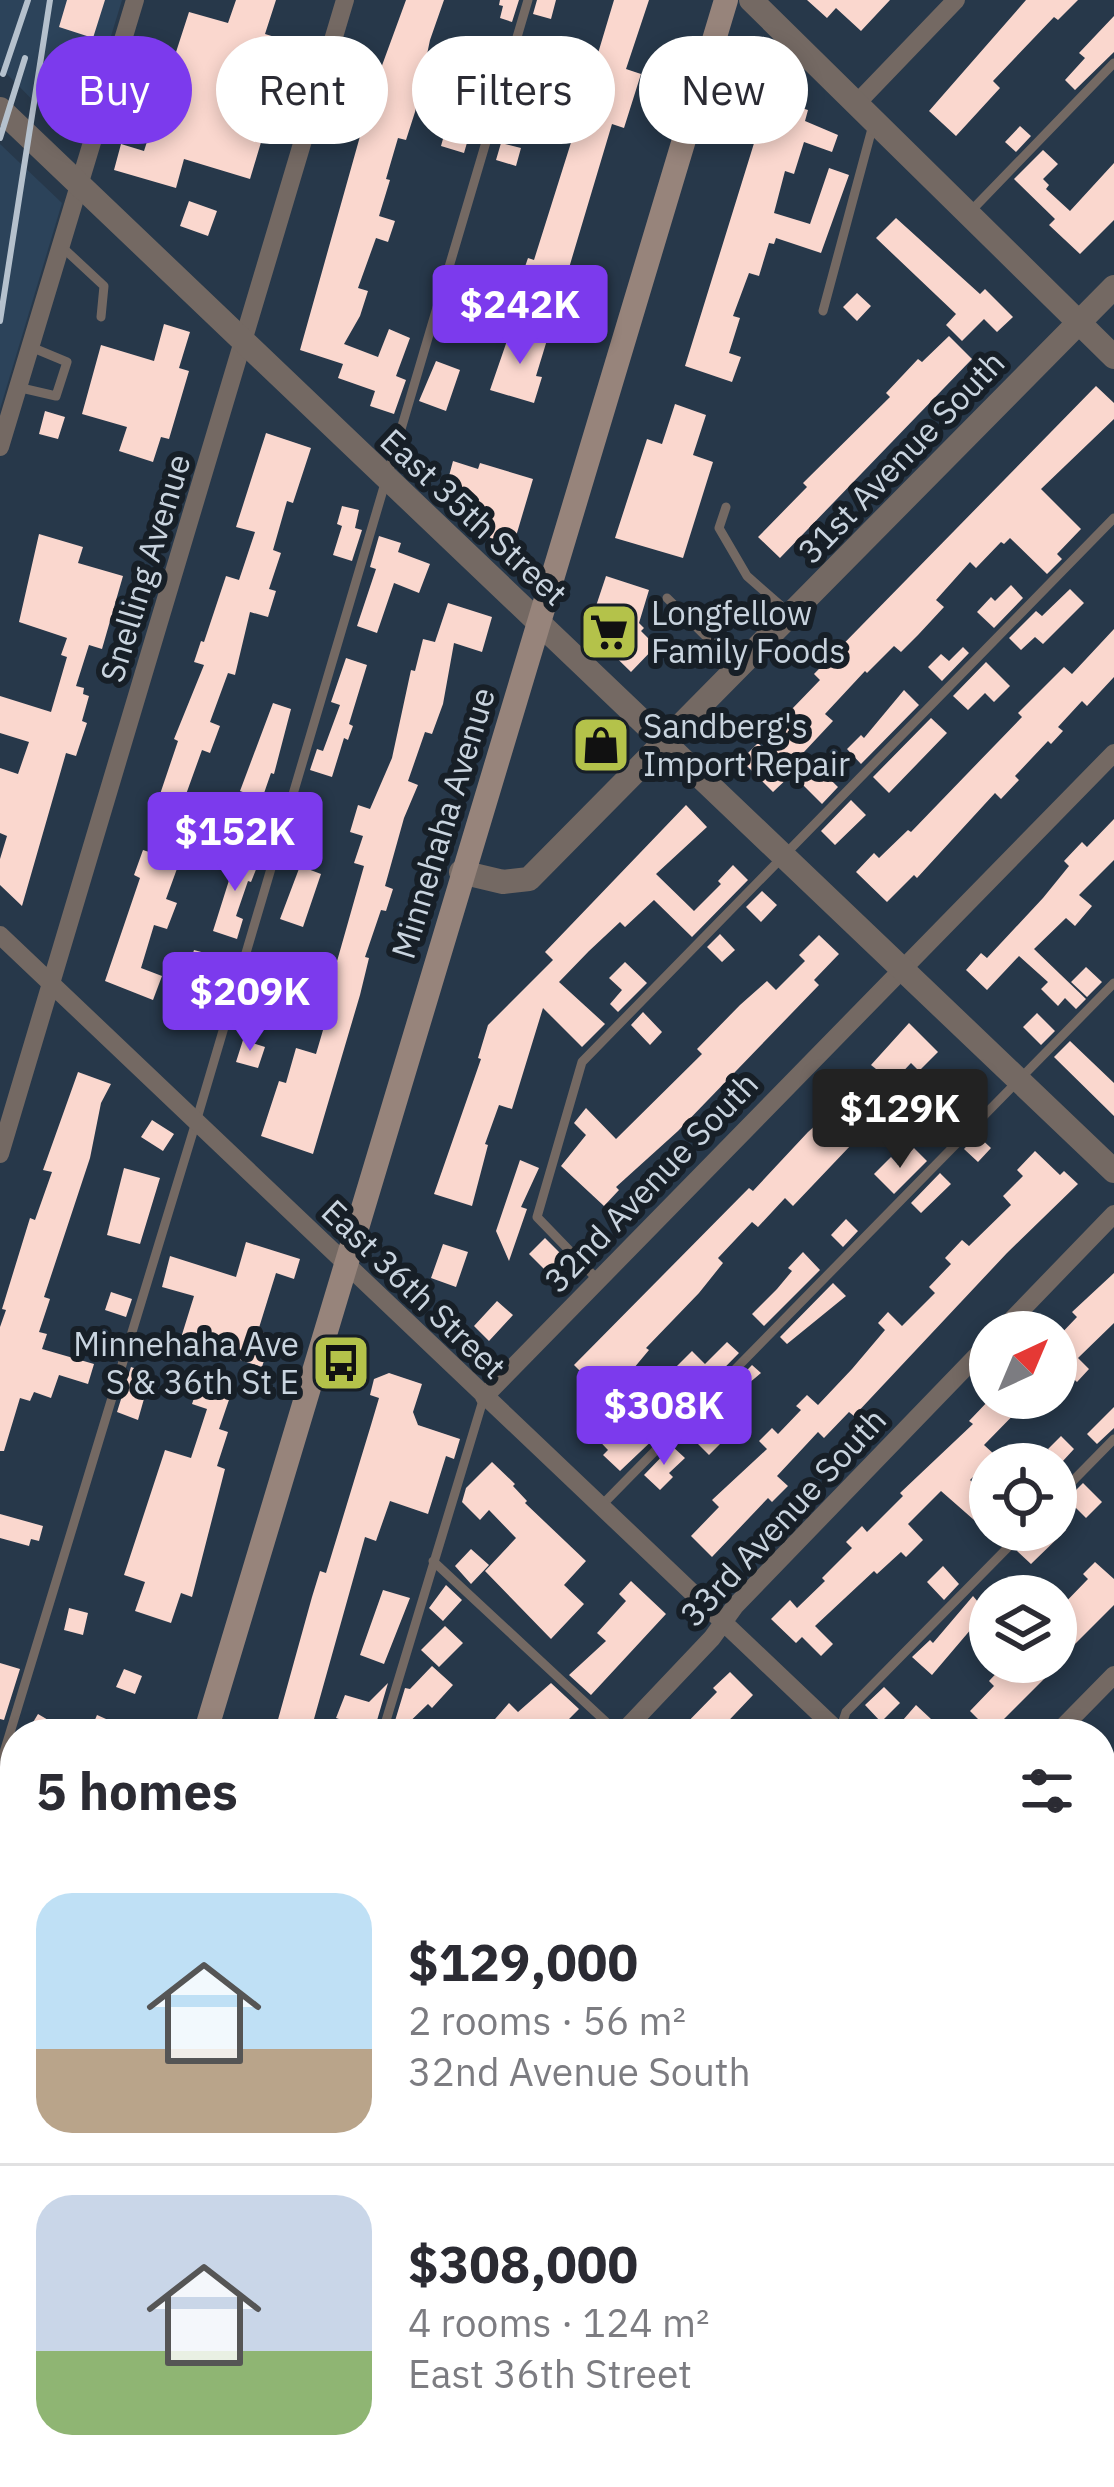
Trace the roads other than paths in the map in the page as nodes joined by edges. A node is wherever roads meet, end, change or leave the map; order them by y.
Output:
1 (135, 0) edge
2 (345, 0) edge
3 (528, 0) edge
4 (726, 0) edge
5 (751, 0) edge
6 (956, 0) edge
7 (1114, 63) edge
8 (0, 109) edge
9 (866, 112) junction
10 (80, 186) junction
11 (969, 213) junction
12 (60, 246) junction
13 (1114, 286) edge
14 (823, 311) dead end
15 (101, 317) dead end
16 (1079, 324) junction
17 (244, 345) junction
18 (32, 347) junction
19 (1114, 357) edge
20 (17, 388) junction
21 (0, 447) edge
22 (385, 479) junction
23 (726, 507) dead end
24 (1114, 518) edge
25 (667, 598) dead end
26 (792, 615) junction
27 (539, 623) junction
28 (738, 669) junction
29 (664, 744) junction
30 (1114, 753) edge
31 (784, 856) junction
32 (461, 872) junction
33 (0, 935) edge
34 (902, 969) junction
35 (51, 983) junction
36 (1114, 983) edge
37 (1021, 1081) junction
38 (196, 1122) junction
39 (0, 1154) edge
40 (1114, 1171) edge
41 (1114, 1214) edge
42 (345, 1264) junction
43 (597, 1279) junction
44 (1020, 1311) edge
45 (969, 1364) edge
46 (484, 1397) junction
47 (1114, 1439) edge
48 (1077, 1477) edge
49 (600, 1507) junction
50 (1004, 1551) edge
51 (434, 1561) junction
52 (723, 1623) junction
53 (1114, 1675) edge
54 (13, 1719) edge
55 (209, 1719) edge
56 (387, 1719) edge
57 (604, 1719) edge
58 (634, 1719) edge
59 (824, 1719) edge
60 (844, 1719) edge
61 (1071, 1719) edge

1 - 10 street
2 - 17 street, Snelling Avenue
3 - 22 lane
4 - 27 main road, Minnehaha Avenue
5 - 9 street
6 - 9 street
7 - 11 lane
8 - 10 street, East 35th Street
9 - 11 street
9 - 14 lane
10 - 12 street
10 - 17 street, East 35th Street
11 - 16 street
12 - 15 lane
12 - 18 street
13 - 16 street, 31st Avenue South
16 - 19 street
16 - 26 street, 31st Avenue South
17 - 22 street, East 35th Street
17 - 35 street, Snelling Avenue
18 - 20 street
18 - 20 lane
20 - 21 street
22 - 27 street, East 35th Street
22 - 38 lane
23 - 26 lane
24 - 31 lane
25 - 28 lane
26 - 28 street, 31st Avenue South
27 - 29 street, East 35th Street
27 - 32 main road, Minnehaha Avenue
28 - 29 street, 31st Avenue South
29 - 31 street, East 35th Street
29 - 32 street, 31st Avenue South
30 - 34 street, 32nd Avenue South
31 - 34 street, East 35th Street
31 - 43 lane
32 - 42 main road, Minnehaha Avenue
33 - 35 street, East 36th Street
34 - 37 street, East 35th Street
34 - 43 street, 32nd Avenue South
35 - 38 street, East 36th Street
35 - 39 street, Snelling Avenue
36 - 37 lane
37 - 40 street, East 35th Street
37 - 49 lane
38 - 42 street, East 36th Street
38 - 54 lane
41 - 44 street
42 - 46 street, East 36th Street
42 - 55 main road, Minnehaha Avenue
43 - 46 street, 32nd Avenue South
45 - 52 street, 33rd Avenue South
46 - 49 street, East 36th Street
46 - 51 lane
47 - 48 lane
49 - 52 street, East 36th Street
50 - 60 lane
51 - 56 lane
51 - 57 lane
52 - 58 street, 33rd Avenue South
52 - 59 street, East 36th Street
53 - 61 street

